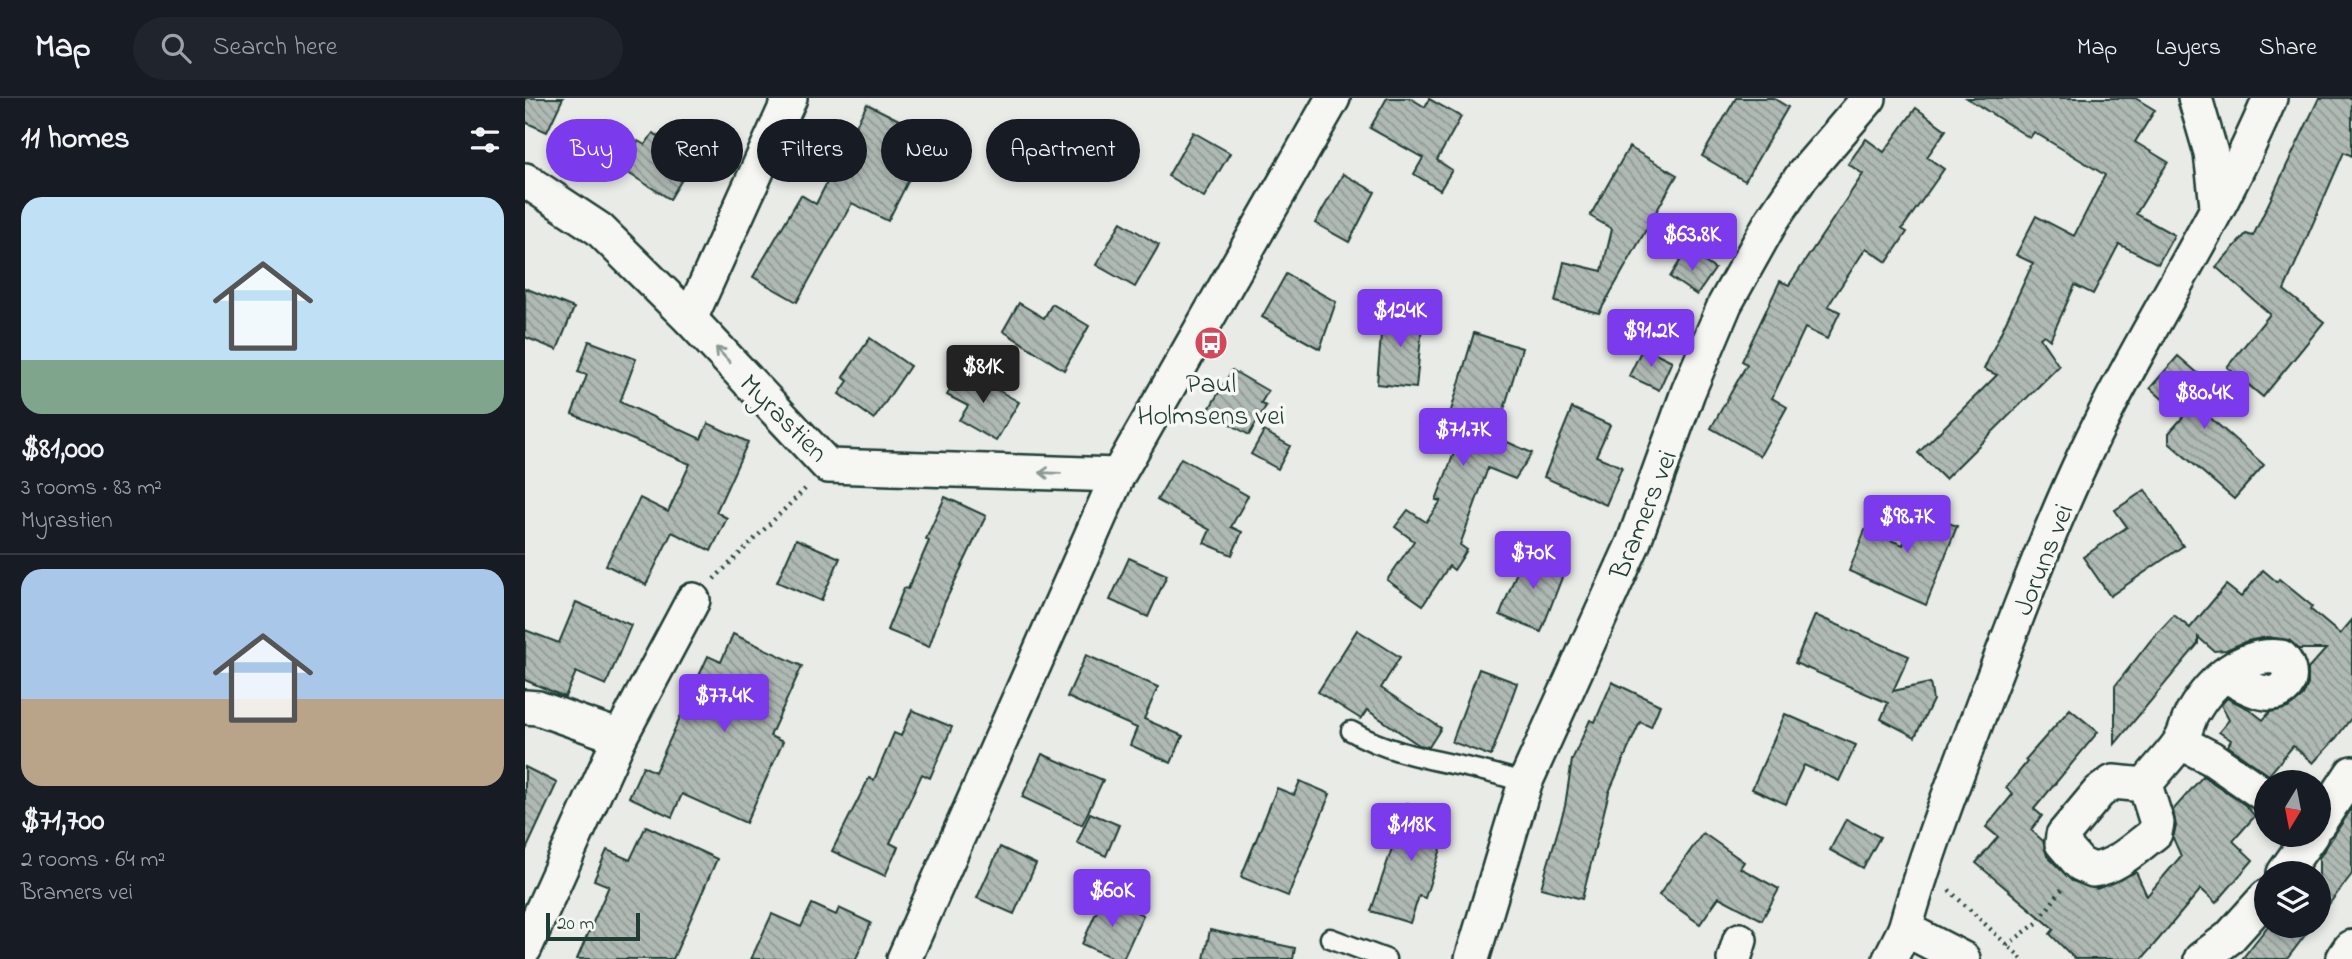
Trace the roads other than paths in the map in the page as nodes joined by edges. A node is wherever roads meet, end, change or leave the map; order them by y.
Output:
1 (790, 98) edge
2 (1333, 98) edge
3 (1869, 98) edge
4 (2195, 98) edge
5 (2270, 98) edge
6 (525, 180) edge
7 (2217, 206) junction
8 (690, 319) junction
9 (1118, 475) junction
10 (693, 600) road end
11 (2226, 675) dead end
12 (525, 707) edge
13 (1351, 731) dead end
14 (620, 737) junction
15 (2180, 742) junction
16 (2352, 773) edge
17 (1525, 783) junction
18 (2145, 785) junction
19 (2254, 788) edge
20 (2331, 804) edge
21 (2254, 910) edge
22 (1905, 929) junction
23 (1330, 938) dead end
24 (525, 948) edge
25 (2352, 950) edge
26 (904, 959) edge
27 (1386, 959) edge
28 (1472, 959) edge
29 (1890, 959) edge
30 (1963, 959) edge
31 (2201, 959) edge
32 (2346, 959) edge

1 - 8 street
2 - 9 street
3 - 17 street, Bramers vei
4 - 7 street
5 - 7 street, Joruns vei
6 - 8 street, Myrastien
7 - 22 street, Joruns vei
9 -> 8 street, Myrastien
9 - 26 street
10 - 14 street
11 - 15 street
12 - 14 street
13 - 17 lane
14 - 24 street
15 - 18 street
15 - 19 street
16 - 20 street
17 - 28 street, Bramers vei
18 - 18 street
21 - 31 street
22 - 29 street, Joruns vei
22 - 30 street
23 - 27 lane
25 - 32 main road

